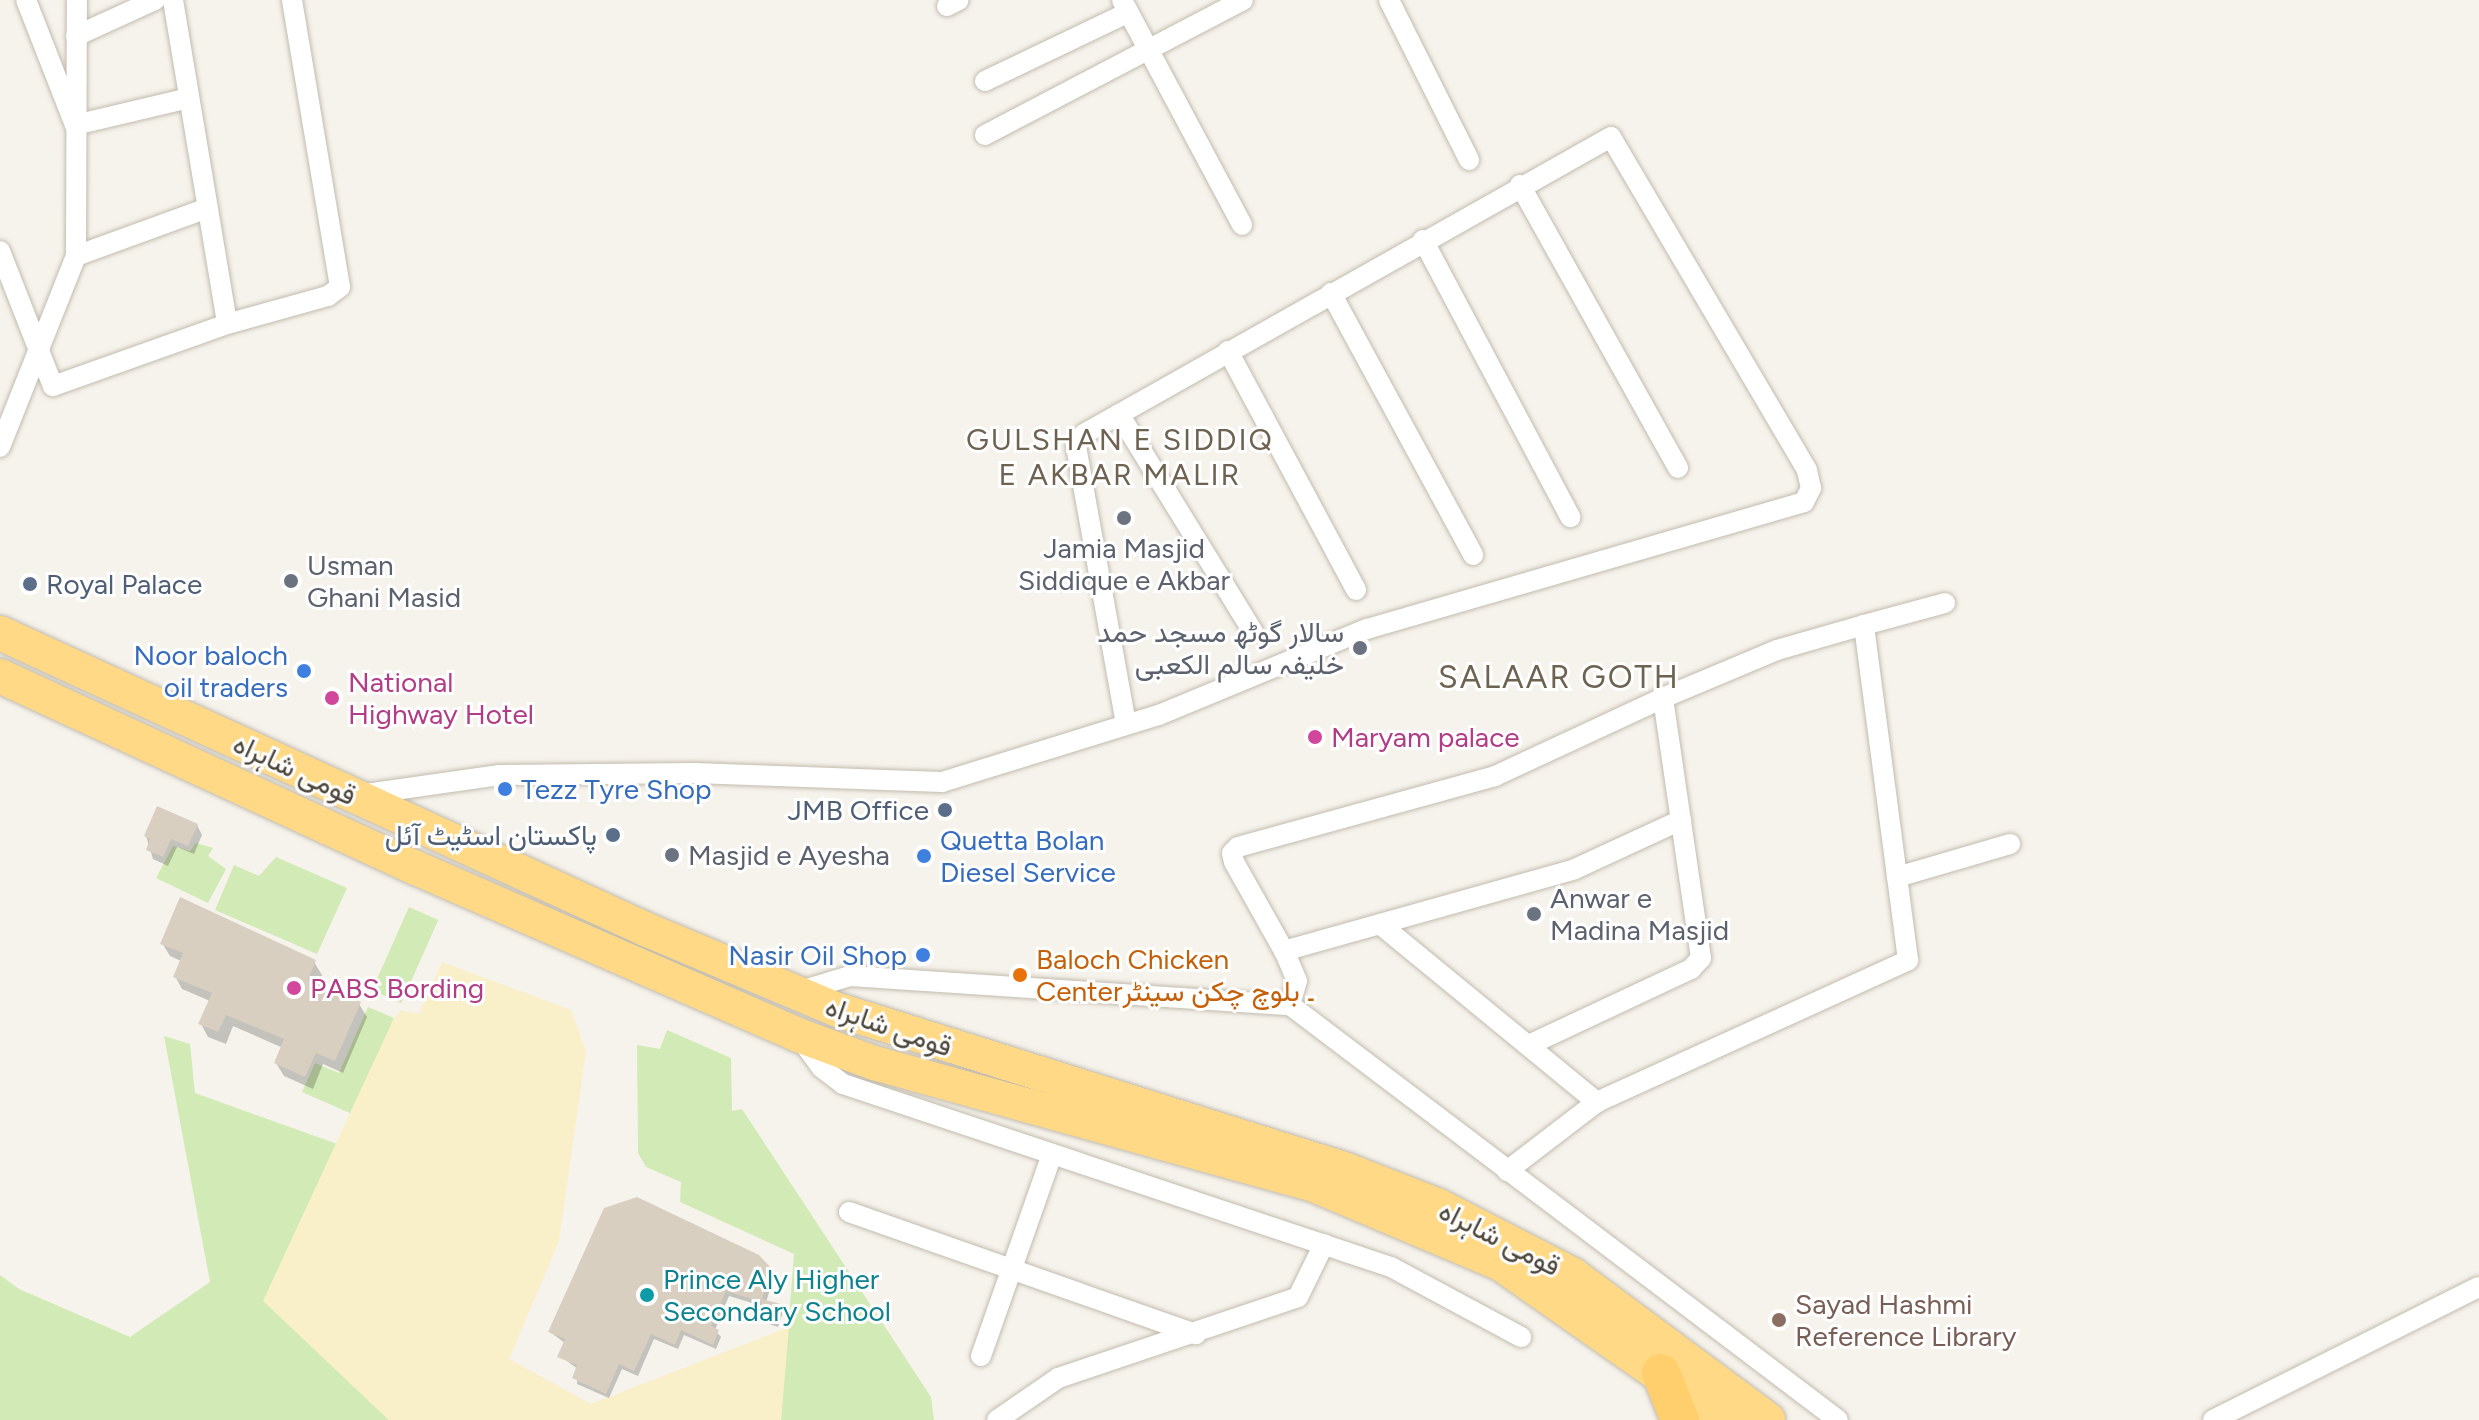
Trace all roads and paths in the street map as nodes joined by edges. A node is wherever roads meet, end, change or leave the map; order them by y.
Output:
1 (26, 0) edge
2 (77, 0) edge
3 (155, 0) edge
4 (173, 0) edge
5 (292, 0) edge
6 (1243, 0) edge
7 (1389, 0) edge
8 (1124, 6) edge
9 (76, 36) junction
10 (1145, 47) junction
11 (985, 81) dead end
12 (189, 98) junction
13 (75, 125) junction
14 (985, 135) dead end
15 (1469, 160) dead end
16 (1520, 185) junction
17 (208, 208) junction
18 (1242, 225) dead end
19 (1423, 240) junction
20 (0, 251) edge
21 (76, 256) junction
22 (1331, 293) junction
23 (227, 324) junction
24 (1228, 351) junction
25 (39, 352) junction
26 (1119, 414) junction
27 (0, 447) edge
28 (1678, 468) dead end
29 (1570, 517) dead end
30 (1473, 555) dead end
31 (1356, 590) dead end
32 (1945, 603) dead end
33 (1864, 625) junction
34 (1253, 632) dead end
35 (0, 633) edge
36 (0, 676) edge
37 (1663, 698) junction
38 (1126, 725) junction
39 (274, 760) junction
40 (351, 796) junction
41 (262, 798) junction
42 (1681, 820) junction
43 (2010, 844) dead end
44 (1897, 877) junction
45 (1380, 924) junction
46 (1284, 951) junction
47 (796, 993) junction
48 (1290, 1005) junction
49 (798, 1035) junction
50 (1531, 1044) junction
51 (1597, 1102) junction
52 (1052, 1154) junction
53 (1507, 1171) junction
54 (849, 1212) dead end
55 (1324, 1244) junction
56 (1012, 1267) junction
57 (2479, 1287) edge
58 (1196, 1334) junction
59 (1521, 1337) dead end
60 (981, 1356) dead end
61 (1661, 1373) junction
62 (997, 1420) edge
63 (1680, 1420) edge
64 (1724, 1420) edge
65 (1768, 1420) edge
66 (1838, 1420) edge
67 (2213, 1420) edge

1 - 13 street
2 - 9 street
3 - 9 street
4 - 12 street
5 - 23 street
6 - 10 street
7 - 15 street
8 - 10 street
8 - 11 street
9 - 13 street
10 - 14 street
10 - 18 street
12 - 13 street
12 - 17 street
13 - 21 street
16 - 19 street
16 - 28 street
16 - 38 street
17 - 21 street
17 - 23 street
19 - 22 street
19 - 29 street
20 - 25 street
21 - 25 street
22 - 24 street
22 - 30 street
23 - 25 street
24 - 26 street
24 - 31 street
25 - 27 street
26 - 34 street
26 - 38 street
32 - 33 street
33 - 37 street
33 - 44 street
35 - 39 highway, قومی شاہراہ
36 - 41 highway, قومی شاہراہ
37 - 42 street
37 - 46 street
38 - 40 street
39 - 40 highway, قومی شاہراہ
39 - 41 highway
40 - 47 highway, قومی شاہراہ
41 - 49 highway, قومی شاہراہ
42 - 45 street
42 - 50 street
43 - 44 street
44 - 51 street
45 - 46 street
45 - 50 street
46 - 48 street
47 - 48 street
47 - 65 highway, قومی شاہراہ
48 - 53 street
49 - 52 street
49 - 61 highway, قومی شاہراہ
50 - 51 street
51 - 53 street
52 - 55 street
52 - 56 street
53 - 66 street
54 - 56 street
55 - 58 street
55 - 59 street
56 - 58 street
56 - 60 street
57 - 67 street
58 - 62 street
61 - 63 highway
61 - 64 highway, قومی شاہراہ

